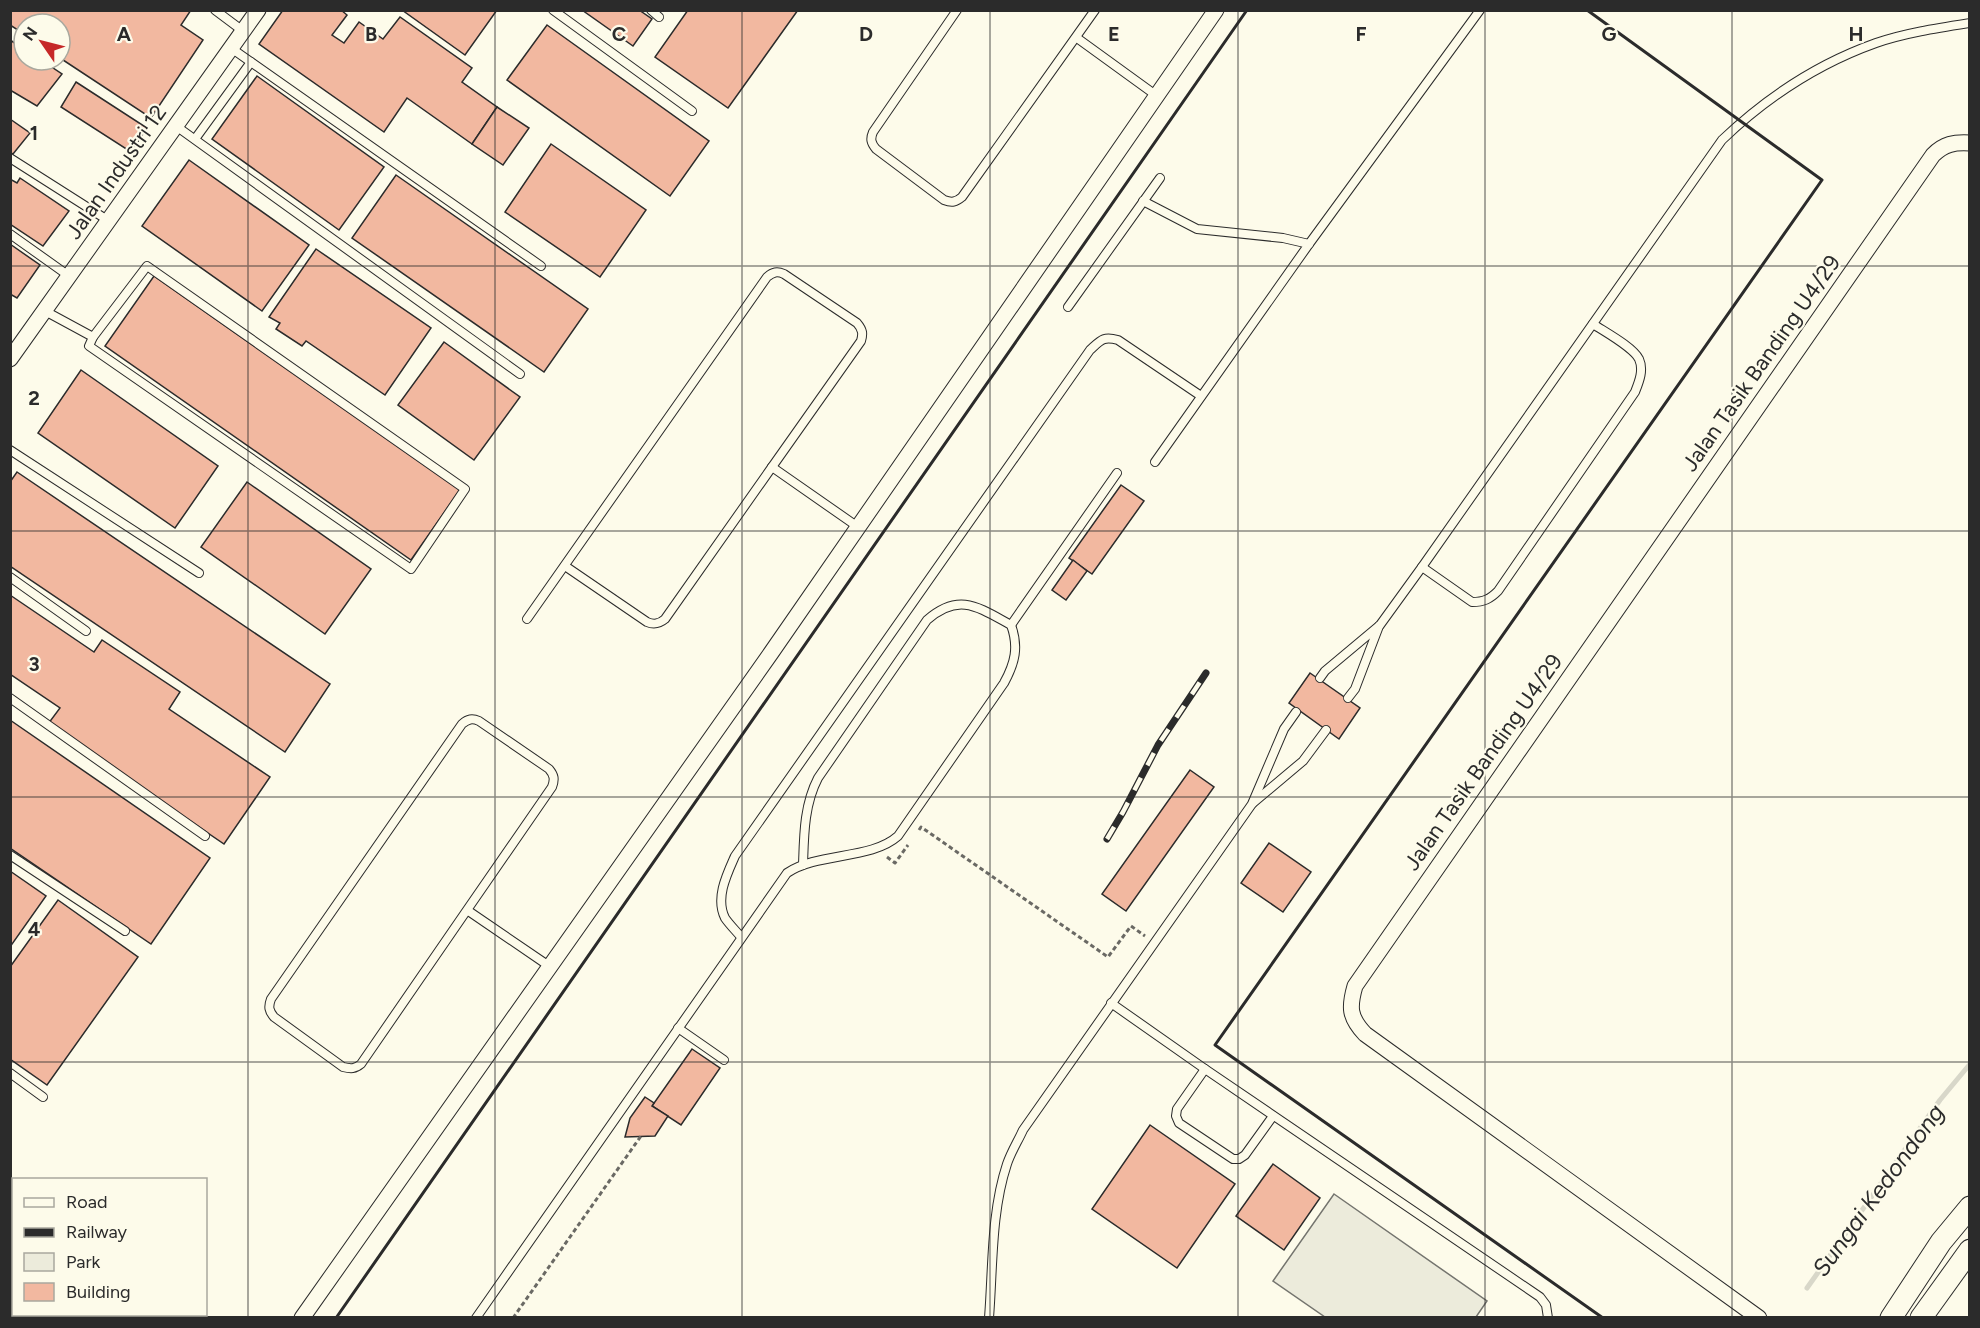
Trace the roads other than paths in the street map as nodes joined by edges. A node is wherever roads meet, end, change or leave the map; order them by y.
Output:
1 (216, 10) edge
2 (258, 10) edge
3 (553, 10) edge
4 (651, 10) edge
5 (957, 10) edge
6 (1095, 10) edge
7 (1216, 10) edge
8 (1480, 10) edge
9 (659, 16) dead end
10 (1970, 23) edge
11 (243, 31) junction
12 (1077, 38) junction
13 (231, 48) junction
14 (251, 62) junction
15 (1157, 96) junction
16 (692, 111) dead end
17 (176, 126) junction
18 (195, 140) junction
19 (1970, 143) edge
20 (10, 158) edge
21 (1160, 178) dead end
22 (1143, 201) junction
23 (109, 220) junction
24 (10, 234) edge
25 (1309, 244) junction
26 (541, 266) dead end
27 (69, 276) junction
28 (1068, 308) dead end
29 (45, 311) junction
30 (1593, 324) junction
31 (93, 337) junction
32 (10, 359) edge
33 (520, 374) dead end
34 (1201, 396) junction
35 (10, 450) edge
36 (1155, 462) dead end
37 (772, 467) junction
38 (1116, 472) dead end
39 (858, 528) junction
40 (565, 566) junction
41 (1422, 567) junction
42 (199, 573) dead end
43 (10, 577) edge
44 (527, 620) dead end
45 (1380, 624) junction
46 (1011, 625) junction
47 (86, 631) dead end
48 (1320, 678) dead end
49 (10, 698) edge
50 (1348, 698) dead end
51 (1296, 712) dead end
52 (1326, 730) dead end
53 (1252, 804) junction
54 (205, 836) dead end
55 (10, 855) edge
56 (803, 865) junction
57 (467, 910) junction
58 (125, 931) dead end
59 (741, 937) junction
60 (549, 966) junction
61 (1111, 1003) junction
62 (678, 1028) junction
63 (724, 1060) dead end
64 (1205, 1069) junction
65 (10, 1073) edge
66 (43, 1097) dead end
67 (1273, 1116) junction
68 (1970, 1207) edge
69 (1970, 1250) edge
70 (302, 1317) edge
71 (476, 1317) edge
72 (989, 1317) edge
73 (1548, 1317) edge
74 (1759, 1317) edge
75 (1891, 1317) edge
76 (1921, 1317) edge

1 - 11 lane
2 - 11 street, Jalan Industri 12
3 - 16 lane
4 - 9 lane
5 - 12 lane
6 - 12 lane
7 - 15 street
8 - 25 lane
10 - 30 lane
11 - 13 street, Jalan Industri 12
12 - 15 lane
13 - 14 lane
13 - 17 street, Jalan Industri 12
14 - 18 lane
14 - 26 lane
15 - 39 street
17 - 18 lane
17 - 23 street, Jalan Industri 12
18 - 33 lane
19 - 74 street, Jalan Tasik Banding U4/29
20 - 23 lane
21 - 22 lane
22 - 25 lane
22 - 28 lane
23 - 27 street, Jalan Industri 12
24 - 27 lane
25 - 34 lane
27 - 29 street, Jalan Industri 12
29 - 31 lane
29 - 32 street, Jalan Industri 12
30 - 41 lane
30 - 41 lane
31 - 31 lane
34 - 36 lane
34 - 59 lane
35 - 42 lane
37 - 39 lane
37 - 40 lane
37 - 40 lane
38 - 46 lane
39 - 60 street
40 - 44 lane
41 - 45 lane
43 - 47 lane
45 - 48 lane
45 - 50 lane
46 - 56 lane
46 - 56 lane
49 - 54 lane
51 - 53 lane
52 - 53 lane
53 - 61 lane
55 - 58 lane
56 - 59 lane
57 - 57 lane
57 - 60 lane
59 - 62 lane
60 - 70 street
61 - 64 lane
61 - 72 lane
62 - 63 lane
62 - 71 lane
64 - 67 lane
64 - 67 lane
65 - 66 lane
67 - 73 lane
68 - 75 main road
69 - 76 main road

